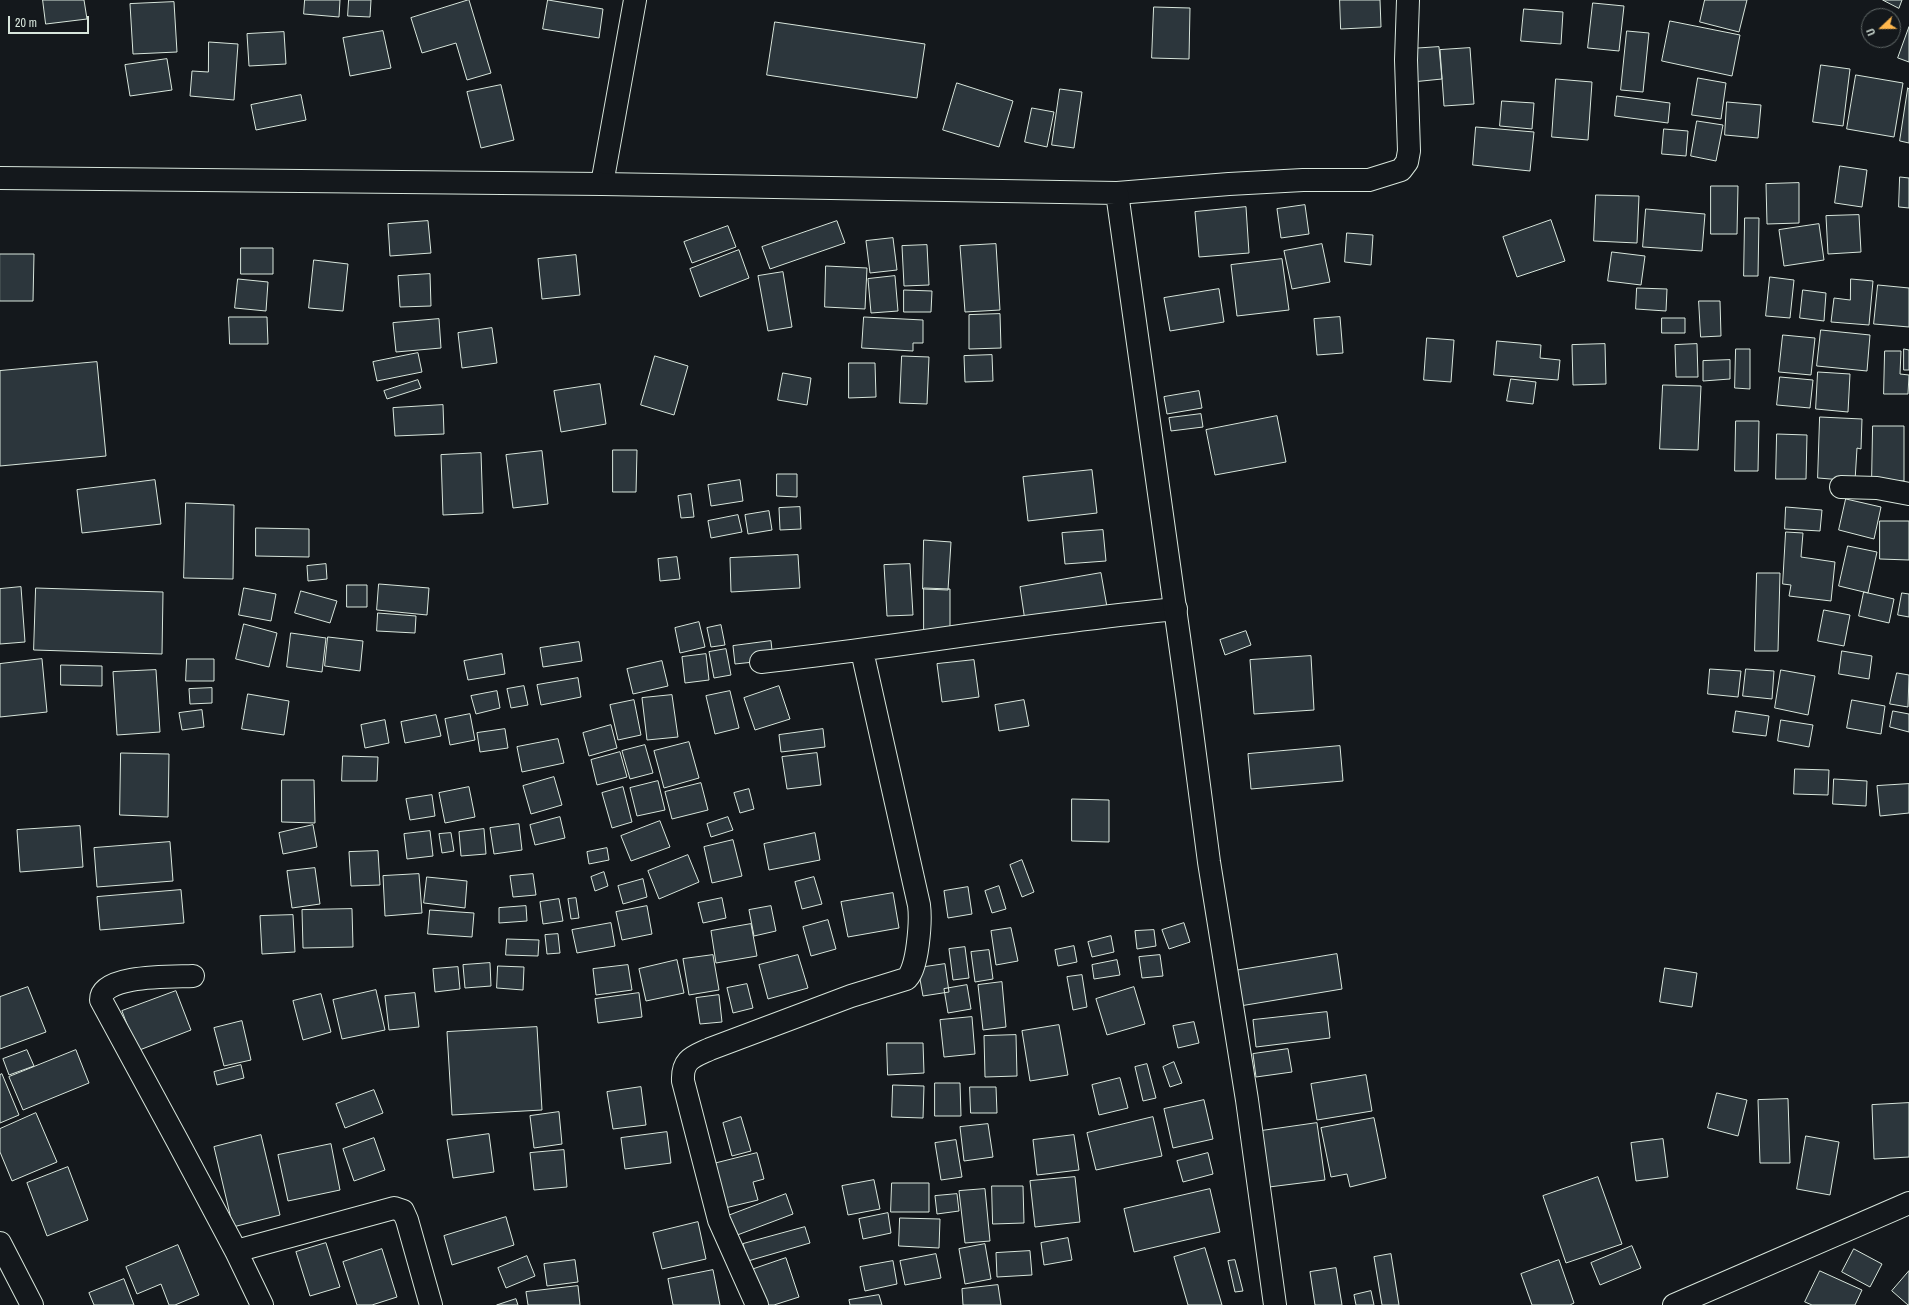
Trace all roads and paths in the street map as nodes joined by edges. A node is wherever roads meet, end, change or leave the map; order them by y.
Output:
1 (635, 0) edge
2 (1408, 0) edge
3 (0, 178) edge
4 (602, 184) junction
5 (1117, 193) junction
6 (1841, 487) dead end
7 (1909, 494) edge
8 (1176, 609) junction
9 (862, 651) junction
10 (761, 662) dead end
11 (193, 976) dead end
12 (1909, 1203) edge
13 (0, 1243) edge
14 (236, 1251) junction
15 (32, 1305) edge
16 (262, 1305) edge
17 (432, 1305) edge
18 (757, 1305) edge
19 (1276, 1305) edge
20 (1674, 1305) edge

1 - 4 street
2 - 5 street
3 - 4 street
4 - 5 street
5 - 8 street
6 - 7 street
8 - 9 street
8 - 19 street
9 - 10 street
9 - 18 street
11 - 14 street
12 - 20 street
13 - 15 street
14 - 16 street
14 - 17 street

